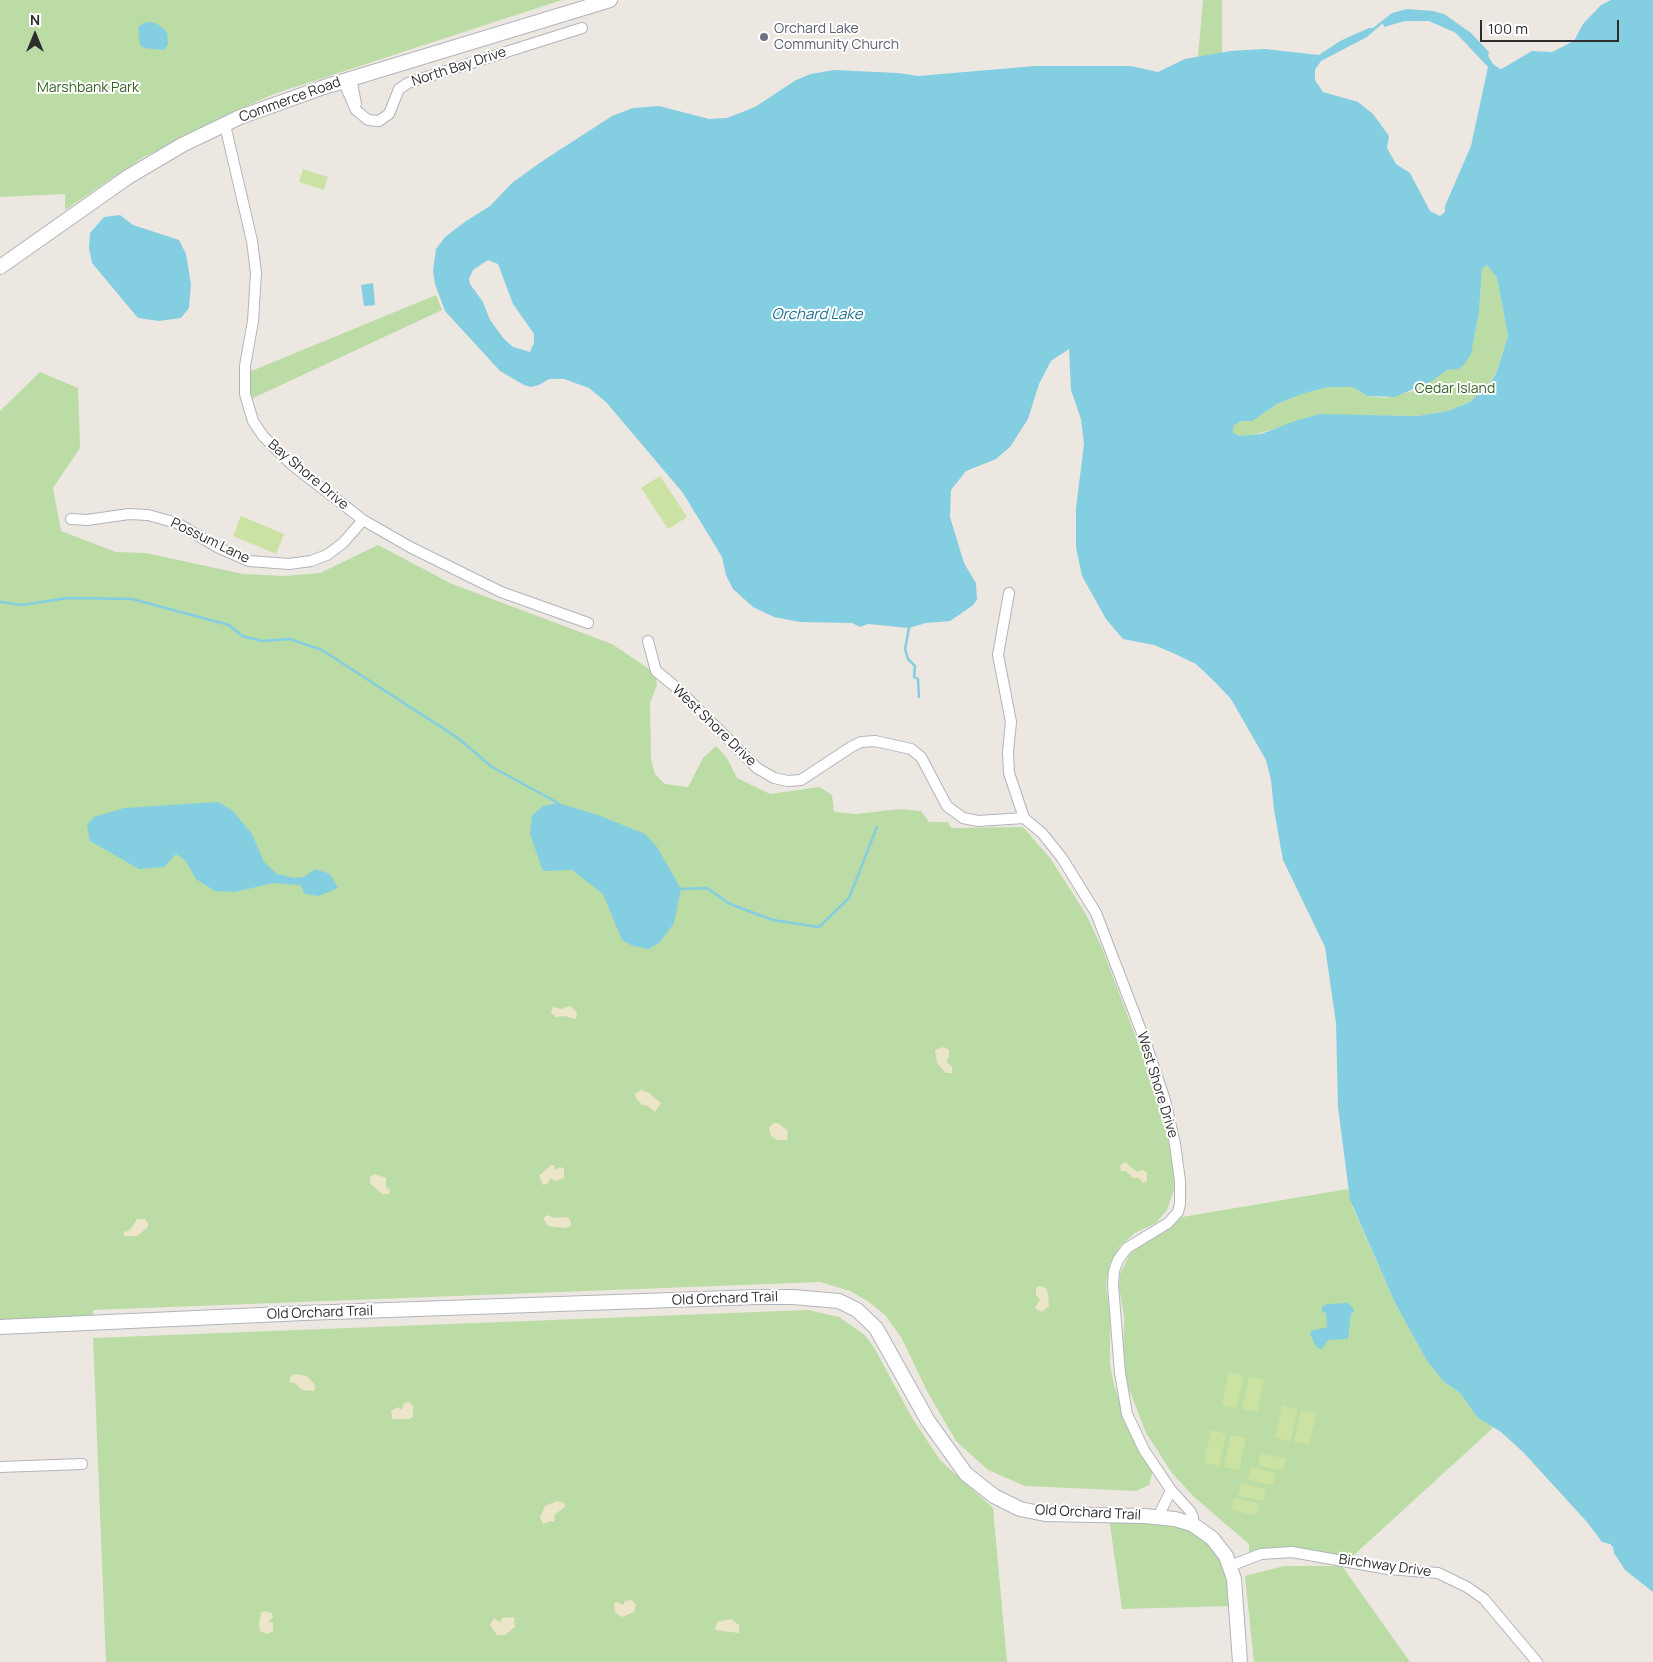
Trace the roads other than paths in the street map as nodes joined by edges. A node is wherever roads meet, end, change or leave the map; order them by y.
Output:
1 (610, 0) edge
2 (582, 28) dead end
3 (347, 80) junction
4 (224, 125) junction
5 (0, 267) edge
6 (72, 519) dead end
7 (363, 520) junction
8 (1009, 593) dead end
9 (588, 623) dead end
10 (648, 641) dead end
11 (1024, 818) junction
12 (0, 1327) edge
13 (82, 1464) dead end
14 (0, 1467) edge
15 (1171, 1490) junction
16 (1158, 1517) junction
17 (1192, 1524) junction
18 (1230, 1566) junction
19 (1240, 1662) edge
20 (1537, 1662) edge

1 - 3 street, Commerce Road
2 - 3 street, North Bay Drive
3 - 4 street, Commerce Road
4 - 5 street, Commerce Road
4 - 7 street, Bay Shore Drive
6 - 7 street, Possum Lane
7 - 9 street, Bay Shore Drive
8 - 11 street
10 - 11 street, West Shore Drive
11 - 15 street, West Shore Drive
12 - 16 street, Old Orchard Trail
13 - 14 street
15 - 16 street
15 - 17 street, West Shore Drive
16 - 17 street, Old Orchard Trail
17 - 18 street, Old Orchard Trail
18 - 19 street, Old Orchard Trail
18 - 20 street, Birchway Drive

